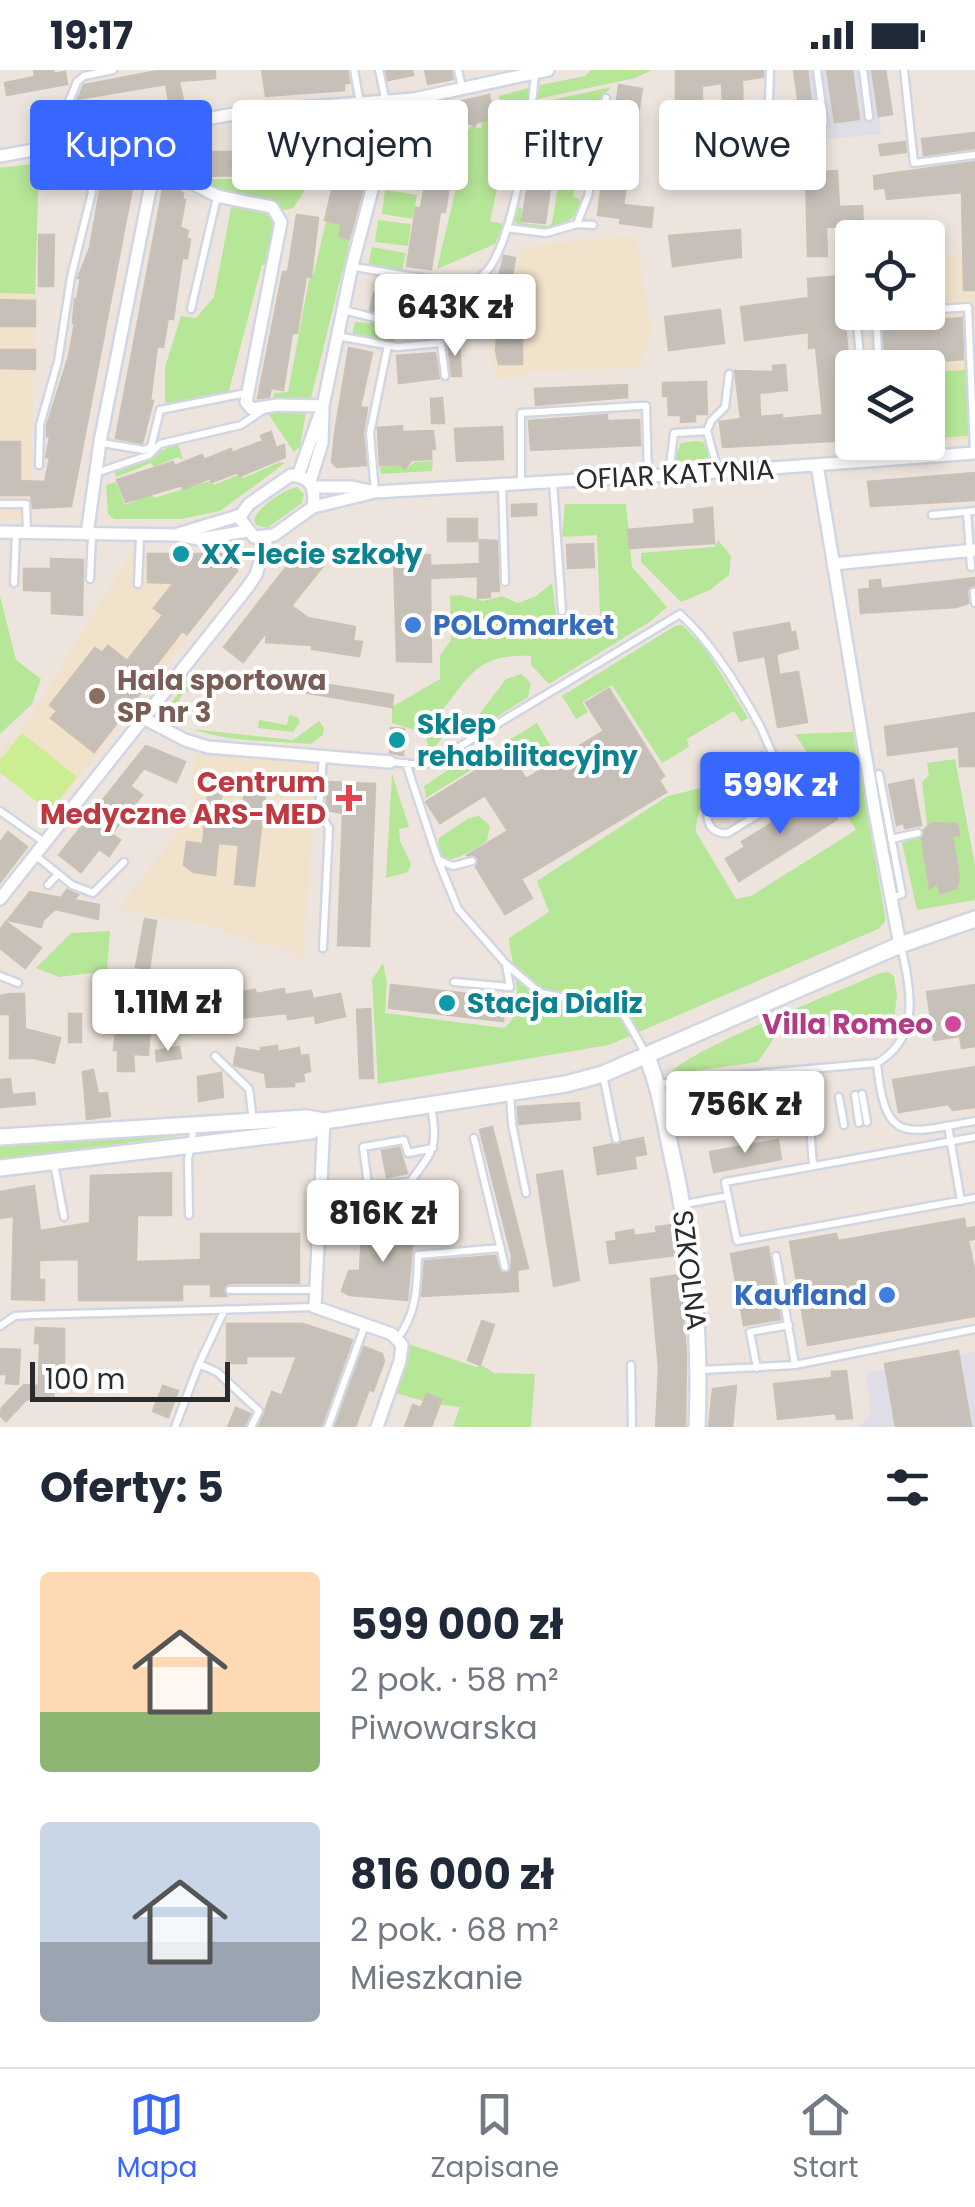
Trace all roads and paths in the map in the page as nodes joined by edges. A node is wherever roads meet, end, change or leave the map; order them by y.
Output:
1 (113, 70) edge
2 (354, 70) edge
3 (379, 70) edge
4 (458, 70) edge
5 (770, 70) edge
6 (817, 70) edge
7 (863, 70) edge
8 (904, 70) edge
9 (542, 72) edge
10 (462, 88) junction
11 (606, 98) dead end
12 (69, 100) edge
13 (359, 100) edge
14 (385, 100) edge
15 (401, 100) edge
16 (769, 100) edge
17 (821, 100) edge
18 (869, 117) dead end
19 (30, 152) edge
20 (975, 155) edge
21 (0, 156) edge
22 (91, 190) edge
23 (151, 190) edge
24 (206, 190) edge
25 (372, 190) edge
26 (217, 196) junction
27 (577, 224) junction
28 (593, 225) dead end
29 (507, 228) junction
30 (352, 266) junction
31 (971, 307) edge
32 (191, 309) dead end
33 (945, 309) edge
34 (342, 310) junction
35 (386, 321) dead end
36 (336, 336) junction
37 (388, 345) junction
38 (729, 374) dead end
39 (445, 376) dead end
40 (974, 377) edge
41 (246, 392) junction
42 (268, 406) junction
43 (323, 406) junction
44 (707, 431) junction
45 (100, 442) junction
46 (975, 452) edge
47 (945, 455) edge
48 (881, 460) edge
49 (39, 464) dead end
50 (817, 465) junction
51 (718, 472) junction
52 (95, 474) junction
53 (669, 475) junction
54 (648, 476) junction
55 (553, 480) junction
56 (307, 482) junction
57 (521, 482) junction
58 (502, 483) junction
59 (376, 492) junction
60 (0, 504) edge
61 (313, 507) junction
62 (971, 512) edge
63 (241, 515) junction
64 (932, 515) dead end
65 (247, 531) junction
66 (0, 532) edge
67 (21, 532) junction
68 (90, 534) junction
69 (177, 535) junction
70 (140, 536) junction
71 (266, 538) junction
72 (972, 550) edge
73 (833, 564) junction
74 (972, 567) dead end
75 (90, 579) dead end
76 (505, 582) dead end
77 (14, 583) dead end
78 (138, 584) dead end
79 (974, 592) edge
80 (975, 602) edge
81 (562, 612) dead end
82 (142, 718) junction
83 (323, 755) junction
84 (390, 762) joint
85 (777, 762) junction
86 (406, 764) junction
87 (879, 774) dead end
88 (0, 811) edge
89 (918, 833) dead end
90 (891, 840) junction
91 (45, 842) junction
92 (35, 855) junction
93 (438, 860) junction
94 (472, 861) dead end
95 (124, 862) dead end
96 (58, 874) junction
97 (48, 885) dead end
98 (890, 898) junction
99 (0, 900) edge
100 (975, 919) edge
101 (900, 945) junction
102 (323, 948) dead end
103 (506, 964) junction
104 (0, 976) edge
105 (454, 982) dead end
106 (18, 984) dead end
107 (215, 1056) dead end
108 (647, 1057) junction
109 (878, 1062) junction
110 (806, 1071) junction
111 (603, 1074) junction
112 (657, 1086) junction
113 (510, 1092) junction
114 (859, 1094) dead end
115 (839, 1097) dead end
116 (431, 1106) junction
117 (975, 1121) edge
118 (253, 1122) junction
119 (324, 1122) junction
120 (863, 1122) dead end
121 (195, 1124) junction
122 (844, 1126) dead end
123 (948, 1126) junction
124 (0, 1137) edge
125 (975, 1137) edge
126 (474, 1138) dead end
127 (616, 1140) dead end
128 (950, 1141) junction
129 (193, 1144) junction
130 (434, 1148) junction
131 (54, 1162) junction
132 (813, 1166) junction
133 (0, 1168) edge
134 (368, 1185) junction
135 (322, 1189) junction
136 (526, 1193) dead end
137 (728, 1196) junction
138 (975, 1198) edge
139 (961, 1201) junction
140 (682, 1205) junction
141 (188, 1215) dead end
142 (64, 1218) dead end
143 (502, 1248) junction
144 (776, 1256) dead end
145 (505, 1267) dead end
146 (230, 1290) dead end
147 (315, 1290) junction
148 (315, 1308) junction
149 (224, 1311) junction
150 (366, 1324) junction
151 (789, 1325) junction
152 (0, 1326) edge
153 (975, 1329) edge
154 (397, 1340) junction
155 (199, 1364) junction
156 (631, 1365) dead end
157 (794, 1365) junction
158 (757, 1368) junction
159 (699, 1370) junction
160 (175, 1427) edge
161 (251, 1427) edge
162 (328, 1427) edge
163 (378, 1427) edge
164 (632, 1427) edge
165 (697, 1427) edge

1 - 12 lane
2 - 13 lane
3 - 14 lane
4 - 10 lane
5 - 16 lane
6 - 17 lane
7 - 18 lane
8 - 20 lane
9 - 10 street
9 - 29 lane
10 - 15 street
11 - 27 lane
19 - 21 street
22 - 49 lane
23 - 45 street
24 - 26 street
25 - 30 street
26 - 32 lane
26 - 41 street
27 - 28 lane
27 - 29 lane
29 - 30 lane
30 - 34 street
31 - 33 lane
31 - 40 lane
34 - 35 lane
34 - 36 street
36 - 37 lane
36 - 43 street
37 - 39 lane
37 - 59 lane
38 - 44 lane
40 - 46 lane
41 - 42 street
41 - 45 lane
42 - 43 street
42 - 52 lane
43 - 56 street
44 - 51 lane
44 - 53 lane
45 - 52 street
46 - 47 street, OFIAR KATYNIA
48 - 50 street, OFIAR KATYNIA
50 - 51 street, OFIAR KATYNIA
50 - 73 street
51 - 53 street, OFIAR KATYNIA
52 - 68 street
53 - 54 street, OFIAR KATYNIA
54 - 55 street, OFIAR KATYNIA
54 - 57 lane
55 - 57 street, OFIAR KATYNIA
55 - 81 lane
56 - 59 street, OFIAR KATYNIA
56 - 61 street
56 - 63 street
57 - 58 street, OFIAR KATYNIA
58 - 59 street, OFIAR KATYNIA
58 - 76 lane
59 - 61 street, OFIAR KATYNIA
60 - 67 lane
61 - 71 street
62 - 64 lane
62 - 72 lane
63 - 65 street
63 - 69 street
65 - 69 street
65 - 71 street
66 - 67 street
67 - 68 street
67 - 77 lane
68 - 70 street
68 - 75 lane
69 - 70 street
70 - 78 lane
71 - 82 street
72 - 73 street
72 - 74 lane
73 - 98 street
79 - 80 lane
82 - 83 street
82 - 91 street
83 - 84 street
83 - 102 lane
84 - 86 lane
85 - 85 lane
85 - 86 lane
86 - 93 lane
87 - 90 lane
88 - 91 lane
89 - 90 lane
90 - 98 lane
91 - 92 street
92 - 96 lane
92 - 99 street
93 - 94 lane
93 - 103 lane
95 - 96 lane
96 - 97 lane
98 - 101 street
100 - 101 main road
101 - 108 main road
101 - 109 lane
103 - 105 lane
103 - 108 lane
104 - 106 lane
107 - 118 lane
108 - 111 main road
108 - 112 main road, SZKOLNA
109 - 110 lane
109 - 123 lane
110 - 112 lane
110 - 132 lane
111 - 113 main road
111 - 127 lane
112 - 140 main road, SZKOLNA
113 - 116 main road
113 - 136 lane
114 - 120 lane
115 - 122 lane
116 - 119 main road
116 - 130 lane
117 - 123 lane
118 - 119 main road
118 - 121 main road
119 - 129 main road
119 - 135 street
121 - 124 main road
121 - 129 lane
123 - 128 lane
125 - 128 lane
126 - 143 lane
128 - 132 lane
128 - 139 lane
129 - 131 main road
129 - 141 lane
130 - 134 lane
130 - 134 lane
131 - 133 main road
131 - 142 lane
132 - 137 lane
134 - 135 lane
135 - 147 street
137 - 139 lane
137 - 140 lane
138 - 139 lane
140 - 159 main road, SZKOLNA
143 - 145 lane
143 - 154 lane
144 - 151 lane
146 - 147 lane
147 - 148 street
148 - 149 lane
148 - 150 street
149 - 152 lane
149 - 155 lane
150 - 154 street
150 - 162 lane
151 - 157 lane
151 - 158 lane
153 - 157 lane
154 - 163 street
155 - 160 lane
155 - 161 lane
156 - 164 lane
157 - 158 lane
158 - 159 lane
159 - 165 main road, SZKOLNA

